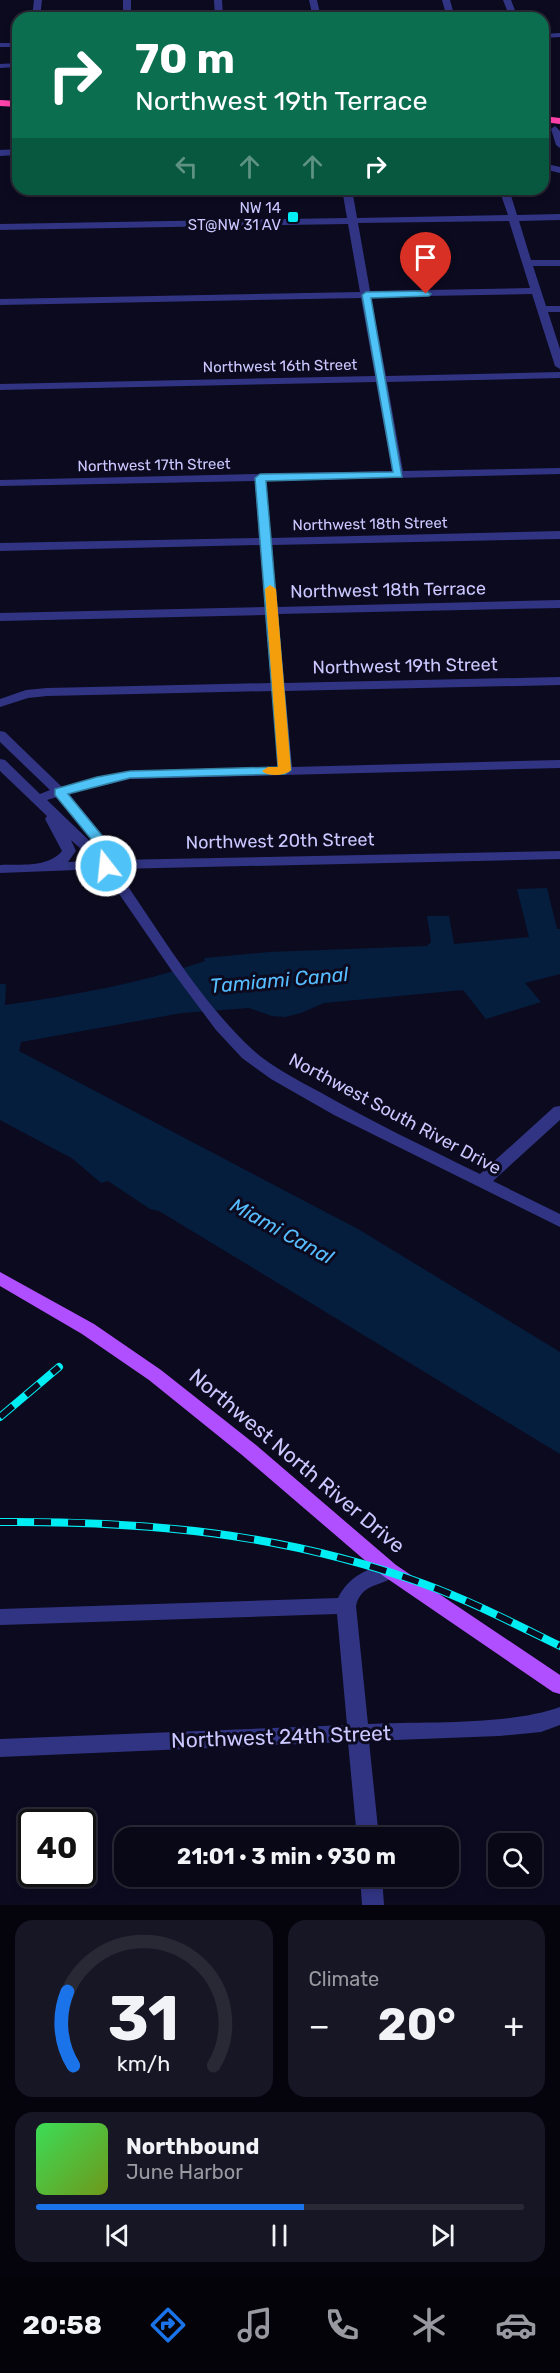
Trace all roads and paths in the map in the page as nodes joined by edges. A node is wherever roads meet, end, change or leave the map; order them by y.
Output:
1 (348, 195) edge
2 (506, 195) edge
3 (560, 217) edge
4 (513, 218) junction
5 (353, 220) junction
6 (0, 227) edge
7 (527, 263) junction
8 (560, 263) edge
9 (536, 291) junction
10 (366, 295) junction
11 (0, 302) edge
12 (542, 309) junction
13 (560, 309) edge
14 (559, 361) edge
15 (560, 375) edge
16 (382, 379) junction
17 (0, 387) edge
18 (560, 471) edge
19 (398, 475) junction
20 (260, 478) junction
21 (0, 483) edge
22 (560, 535) edge
23 (266, 541) junction
24 (0, 548) edge
25 (560, 604) edge
26 (272, 611) junction
27 (0, 617) edge
28 (560, 681) edge
29 (279, 687) junction
30 (0, 703) edge
31 (0, 735) edge
32 (0, 763) edge
33 (560, 764) edge
34 (285, 770) junction
35 (60, 792) junction
36 (36, 799) junction
37 (49, 813) junction
38 (560, 855) edge
39 (106, 866) junction
40 (43, 868) junction
41 (0, 869) edge
42 (560, 1111) edge
43 (481, 1182) junction
44 (560, 1221) edge
45 (0, 1278) edge
46 (389, 1570) junction
47 (346, 1606) junction
48 (0, 1617) edge
49 (560, 1686) edge
50 (560, 1716) edge
51 (358, 1734) junction
52 (0, 1748) edge
53 (367, 1827) edge
54 (372, 1887) edge
55 (373, 1905) edge

1 - 5 street
2 - 4 street
3 - 4 street
4 - 5 street
4 - 7 street
5 - 6 street
5 - 10 street
7 - 8 street
7 - 9 street
9 - 10 street
9 - 12 street
10 - 11 street
10 - 16 street
12 - 13 street
12 - 14 street
15 - 16 street, Northwest 16th Street
16 - 17 street, Northwest 16th Street
16 - 19 street
18 - 19 street, Northwest 17th Street
19 - 20 street, Northwest 17th Street
20 - 21 street, Northwest 17th Street
20 - 23 street
22 - 23 street, Northwest 18th Street
23 - 24 street, Northwest 18th Street
23 - 26 street
25 - 26 street, Northwest 18th Terrace
26 - 27 street, Northwest 18th Terrace
26 - 29 street
28 - 29 street, Northwest 19th Street
29 - 30 street, Northwest 19th Street
29 - 34 street
31 - 35 street
32 - 36 street
33 - 34 street
34 - 35 street
35 - 36 street
35 - 39 street
36 - 37 street
37 - 39 street
37 - 40 street
38 - 39 street, Northwest 20th Street
39 - 40 street, Northwest 20th Street
39 - 43 street, Northwest South River Drive
40 - 41 street, Northwest 20th Street
42 - 43 street
43 - 44 street, Northwest South River Drive
45 - 46 main road, Northwest North River Drive
46 - 47 street
46 - 49 main road, Northwest North River Drive
47 - 48 street
47 - 51 street
50 - 51 street, Northwest 24th Street
51 - 52 street, Northwest 24th Street
51 - 53 street
54 - 55 street

